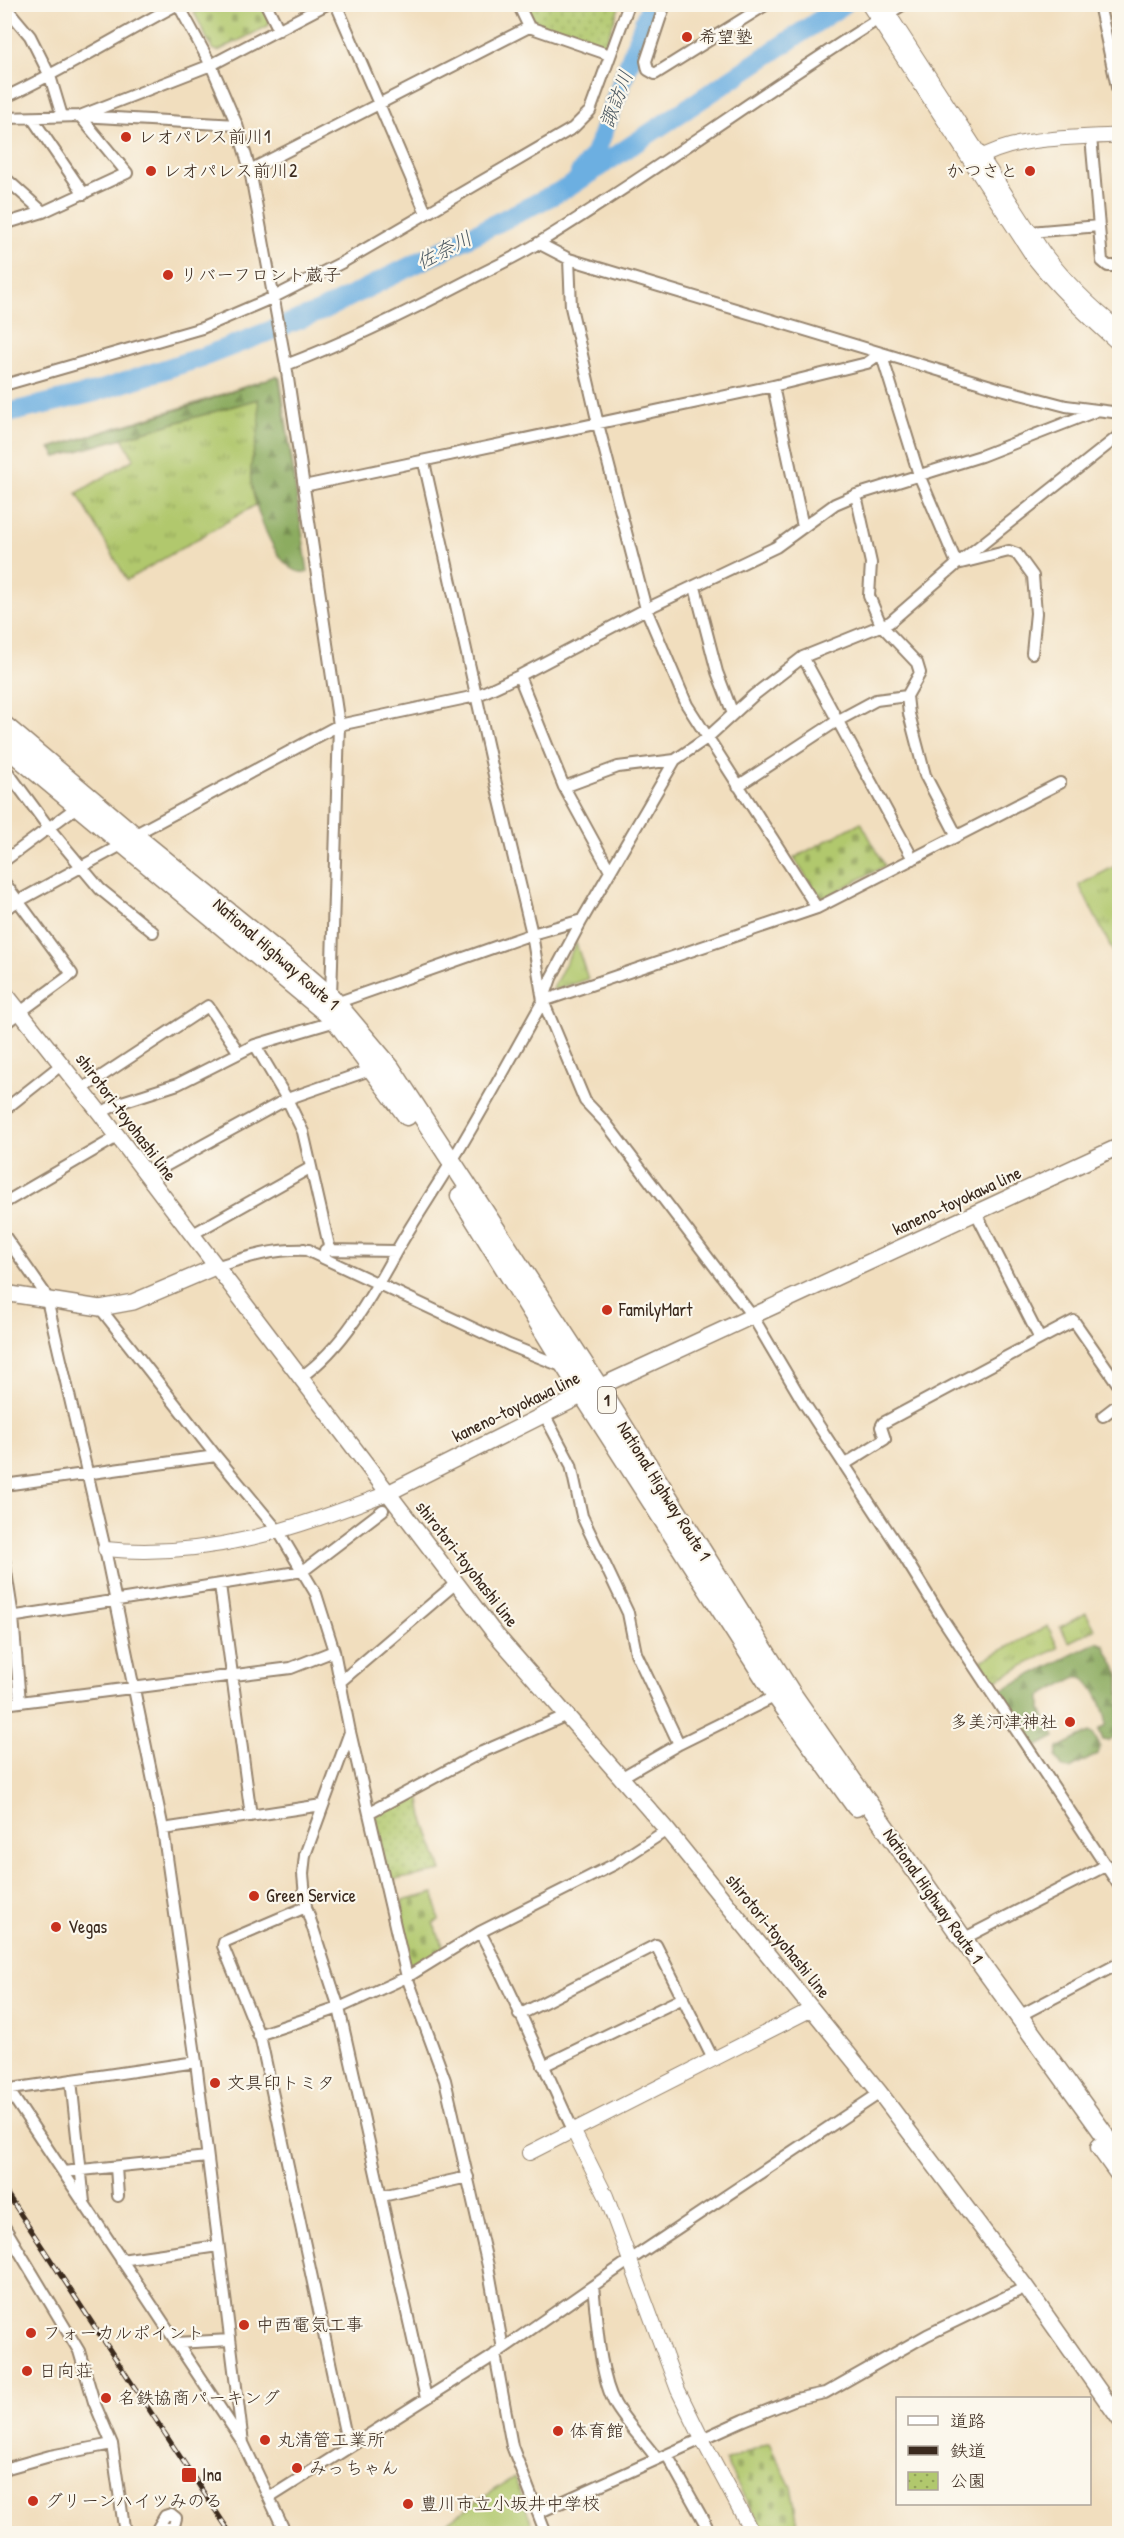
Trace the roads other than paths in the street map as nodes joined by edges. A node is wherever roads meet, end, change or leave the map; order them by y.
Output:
1 (178, 4) edge
2 (266, 4) edge
3 (327, 4) edge
4 (336, 4) edge
5 (518, 4) edge
6 (629, 4) edge
7 (665, 4) edge
8 (766, 4) edge
9 (904, 4) edge
10 (1099, 4) edge
11 (4, 5) edge
12 (879, 11) edge
13 (529, 27) junction
14 (279, 30) junction
15 (610, 55) junction
16 (211, 65) junction
17 (50, 76) junction
18 (4, 98) edge
19 (1119, 101) edge
20 (379, 104) junction
21 (62, 116) junction
22 (80, 116) junction
23 (4, 118) edge
24 (32, 118) junction
25 (237, 125) junction
26 (1119, 135) edge
27 (1091, 137) junction
28 (975, 160) junction
29 (250, 170) junction
30 (4, 177) edge
31 (84, 194) junction
32 (42, 212) junction
33 (426, 213) junction
34 (4, 224) edge
35 (1099, 226) junction
36 (1030, 232) junction
37 (538, 243) junction
38 (569, 259) junction
39 (1119, 266) edge
40 (274, 300) junction
41 (1119, 330) edge
42 (1119, 345) edge
43 (881, 353) junction
44 (286, 363) junction
45 (4, 385) edge
46 (773, 386) junction
47 (1096, 411) junction
48 (1119, 413) edge
49 (598, 424) junction
50 (1119, 435) edge
51 (424, 462) junction
52 (919, 475) junction
53 (304, 486) junction
54 (856, 495) junction
55 (803, 526) junction
56 (957, 564) junction
57 (695, 587) junction
58 (646, 609) junction
59 (881, 625) junction
60 (1032, 653) dead end
61 (803, 657) junction
62 (519, 676) junction
63 (476, 696) junction
64 (907, 696) junction
65 (733, 714) junction
66 (837, 721) junction
67 (4, 725) edge
68 (339, 725) junction
69 (707, 738) junction
70 (4, 745) edge
71 (675, 760) junction
72 (4, 767) edge
73 (1060, 783) dead end
74 (738, 786) junction
75 (564, 787) junction
76 (78, 806) junction
77 (49, 828) junction
78 (957, 836) junction
79 (128, 840) junction
80 (913, 859) junction
81 (4, 861) edge
82 (81, 867) junction
83 (609, 871) junction
84 (4, 882) edge
85 (19, 901) junction
86 (817, 908) junction
87 (4, 909) edge
88 (582, 920) junction
89 (153, 932) dead end
90 (531, 934) junction
91 (4, 992) edge
92 (333, 1000) junction
93 (543, 1001) junction
94 (19, 1013) junction
95 (336, 1021) junction
96 (4, 1024) edge
97 (255, 1045) junction
98 (239, 1053) junction
99 (61, 1065) junction
100 (373, 1069) junction
101 (82, 1089) junction
102 (287, 1100) junction
103 (4, 1110) edge
104 (100, 1113) junction
105 (117, 1137) junction
106 (1119, 1146) edge
107 (448, 1167) junction
108 (310, 1168) junction
109 (147, 1176) junction
110 (4, 1203) edge
111 (976, 1213) junction
112 (4, 1235) edge
113 (191, 1235) junction
114 (303, 1249) junction
115 (330, 1250) junction
116 (396, 1251) junction
117 (215, 1267) junction
118 (379, 1285) junction
119 (4, 1293) edge
120 (47, 1300) junction
121 (100, 1308) junction
122 (753, 1317) junction
123 (1040, 1339) junction
124 (567, 1368) junction
125 (301, 1377) junction
126 (1119, 1387) edge
127 (591, 1391) junction
128 (1119, 1403) edge
129 (544, 1414) junction
130 (1102, 1416) dead end
131 (216, 1456) junction
132 (845, 1464) junction
133 (88, 1474) junction
134 (4, 1485) edge
135 (388, 1493) junction
136 (383, 1510) dead end
137 (279, 1532) junction
138 (105, 1549) junction
139 (4, 1559) edge
140 (303, 1571) junction
141 (456, 1583) junction
142 (220, 1585) junction
143 (115, 1602) junction
144 (9, 1618) edge
145 (334, 1651) junction
146 (233, 1676) junction
147 (340, 1682) junction
148 (134, 1688) junction
149 (776, 1696) junction
150 (20, 1702) junction
151 (4, 1704) edge
152 (567, 1715) junction
153 (350, 1732) junction
154 (679, 1744) junction
155 (622, 1777) junction
156 (322, 1805) junction
157 (370, 1812) junction
158 (251, 1816) junction
159 (163, 1829) junction
160 (667, 1830) junction
161 (1107, 1865) junction
162 (1119, 1887) edge
163 (306, 1907) junction
164 (480, 1932) junction
165 (963, 1939) junction
166 (1119, 1963) edge
167 (407, 1977) junction
168 (683, 1998) junction
169 (339, 2008) junction
170 (812, 2009) junction
171 (519, 2014) junction
172 (1019, 2016) junction
173 (258, 2035) junction
174 (714, 2059) junction
175 (196, 2062) junction
176 (543, 2066) junction
177 (70, 2080) junction
178 (6, 2089) edge
179 (880, 2093) junction
180 (573, 2130) junction
181 (529, 2153) dead end
182 (1119, 2156) edge
183 (207, 2157) junction
184 (116, 2167) junction
185 (80, 2171) junction
186 (63, 2172) junction
187 (1119, 2175) edge
188 (468, 2177) junction
189 (118, 2196) dead end
190 (382, 2196) junction
191 (84, 2204) junction
192 (4, 2226) edge
193 (219, 2246) junction
194 (121, 2260) junction
195 (630, 2260) junction
196 (593, 2286) junction
197 (1026, 2287) junction
198 (230, 2340) junction
199 (176, 2343) junction
200 (499, 2351) junction
201 (426, 2398) junction
202 (1119, 2420) edge
203 (702, 2439) junction
204 (243, 2443) junction
205 (112, 2444) junction
206 (348, 2446) junction
207 (662, 2457) junction
208 (4, 2469) edge
209 (269, 2498) junction
210 (540, 2512) junction
211 (125, 2534) edge
212 (286, 2534) edge
213 (546, 2534) edge
214 (711, 2534) edge
215 (753, 2534) edge

1 - 16 street
1 - 17 street
2 - 14 street
3 - 14 street
4 - 20 street
5 - 13 street
6 - 15 street
7 - 8 street
9 - 12 street
10 - 19 street
11 - 17 street
12 - 28 street
12 - 37 street
13 - 15 street
13 - 20 street
14 - 16 street
15 - 33 street
16 - 22 street
16 - 25 street
17 - 18 street
17 - 21 street
20 - 29 street
20 - 33 street
21 - 22 street
21 - 24 street
22 - 25 street
22 - 31 street
23 - 24 street
24 - 31 street
25 - 29 street
26 - 27 street
27 - 28 street
27 - 35 street
28 - 36 street
28 - 42 street
29 - 40 street
30 - 32 street
31 - 32 street
32 - 34 street
33 - 40 street
35 - 36 street
35 - 39 street
36 - 41 street
37 - 38 street
37 - 44 street
38 - 43 street
38 - 49 street
40 - 44 street
40 - 45 street
43 - 46 street
43 - 47 street
43 - 52 street
44 - 53 street
46 - 49 street
46 - 55 street
47 - 48 street
47 - 52 street
49 - 51 street
49 - 58 street
50 - 56 street
51 - 53 street
51 - 63 street
52 - 54 street
52 - 56 street
53 - 68 street
54 - 55 street
54 - 59 street
55 - 57 street
56 - 59 street
56 - 60 street
57 - 58 street
57 - 65 street
58 - 62 street
58 - 69 street
59 - 61 street
59 - 64 street
61 - 65 street
61 - 66 street
62 - 63 street
62 - 75 street
63 - 68 street
63 - 90 street
64 - 66 street
64 - 78 street
65 - 69 street
66 - 74 street
66 - 80 street
67 - 79 highway, National Highway Route 1 / 1
68 - 79 street
68 - 92 street
69 - 71 street
69 - 74 street
70 - 76 highway, National Highway Route 1 / 1
71 - 75 street
71 - 83 street
72 - 77 street
73 - 78 street
74 - 86 street
75 - 83 street
76 - 77 street
76 - 79 highway, National Highway Route 1 / 1
77 - 81 street
77 - 82 street
78 - 80 street
79 - 82 street
79 - 92 highway, National Highway Route 1 / 1
79 - 95 highway, National Highway Route 1 / 1
80 - 86 street
82 - 85 street
82 - 89 street
83 - 88 street
84 - 85 street
85 - 87 street
85 - 94 street
86 - 93 street
88 - 90 street
88 - 93 street
90 - 92 street
90 - 93 street
91 - 94 main road, shirotori-toyohashi line
92 - 107 highway, National Highway Route 1 / 1
93 - 107 street
93 - 122 street
94 - 96 street
94 - 99 main road, shirotori-toyohashi line
95 - 97 street
95 - 100 highway, National Highway Route 1 / 1
97 - 98 street
97 - 102 street
98 - 101 street
98 - 104 street
99 - 101 main road, shirotori-toyohashi line
99 - 103 street
100 - 102 street
100 - 107 highway, National Highway Route 1 / 1
101 - 104 main road, shirotori-toyohashi line
102 - 108 street
102 - 109 street
104 - 105 main road, shirotori-toyohashi line
105 - 109 main road, shirotori-toyohashi line
105 - 110 street
106 - 111 main road, kaneno-toyokawa line
107 - 116 street
107 - 124 highway, National Highway Route 1 / 1
107 - 127 highway, National Highway Route 1 / 1
108 - 113 street
108 - 115 street
109 - 113 main road, shirotori-toyohashi line
111 - 122 main road, kaneno-toyokawa line
111 - 123 street
112 - 120 street
113 - 117 main road, shirotori-toyohashi line
114 - 115 street
114 - 117 street
114 - 118 street
115 - 116 street
116 - 118 street
117 - 121 main road
117 - 125 main road
118 - 124 street
118 - 125 street
119 - 120 main road
120 - 121 main road
120 - 133 street
121 - 131 street
122 - 127 main road, kaneno-toyokawa line
122 - 132 street
123 - 126 street
123 - 132 street
124 - 127 highway, National Highway Route 1 / 1
125 - 135 main road
127 - 129 main road, kaneno-toyokawa line
127 - 149 highway, National Highway Route 1 / 1
127 - 165 highway, National Highway Route 1 / 1
128 - 130 street
129 - 135 main road, kaneno-toyokawa line
129 - 154 street
131 - 133 street
131 - 137 street
132 - 161 street
133 - 134 street
133 - 138 street
135 - 137 street
135 - 141 main road, shirotori-toyohashi line
136 - 140 street
137 - 138 street
137 - 140 street
138 - 143 street
139 - 144 street
140 - 142 street
140 - 145 street
141 - 147 street
141 - 152 main road, shirotori-toyohashi line
142 - 143 street
142 - 146 street
143 - 144 street
143 - 148 street
144 - 150 street
145 - 146 street
145 - 147 street
146 - 148 street
146 - 158 street
147 - 153 street
148 - 150 street
148 - 159 street
149 - 154 street
149 - 187 highway, National Highway Route 1 / 1
150 - 151 street
152 - 155 main road, shirotori-toyohashi line
152 - 157 street
153 - 156 street
153 - 157 street
154 - 155 street
155 - 160 main road, shirotori-toyohashi line
156 - 158 street
156 - 163 street
157 - 167 street
158 - 159 street
159 - 175 street
160 - 164 street
160 - 170 main road, shirotori-toyohashi line
161 - 162 street
161 - 165 street
163 - 169 street
163 - 173 street
164 - 167 street
164 - 171 street
165 - 172 highway, National Highway Route 1 / 1
166 - 172 street
167 - 169 street
167 - 188 street
168 - 171 street
168 - 174 street
168 - 176 street
169 - 173 street
169 - 190 street
170 - 174 street
170 - 179 main road, shirotori-toyohashi line
171 - 176 street
172 - 182 highway, National Highway Route 1 / 1
173 - 206 street
174 - 180 street
175 - 177 street
175 - 183 street
176 - 180 street
177 - 178 street
177 - 185 street
178 - 186 street
179 - 195 street
179 - 197 main road, shirotori-toyohashi line
180 - 181 street
180 - 195 street
183 - 184 street
183 - 193 street
184 - 185 street
184 - 189 street
185 - 186 street
185 - 191 street
186 - 191 street
188 - 190 street
188 - 200 street
190 - 201 street
191 - 194 street
192 - 205 street
193 - 194 street
193 - 198 street
194 - 199 street
195 - 196 street
195 - 203 street
196 - 200 street
196 - 207 street
197 - 202 main road, shirotori-toyohashi line
197 - 203 street
198 - 199 street
198 - 204 street
199 - 204 street
200 - 201 street
200 - 210 street
201 - 206 street
203 - 207 street
203 - 215 street
204 - 209 street
205 - 208 street
205 - 211 street
206 - 209 street
207 - 210 street
207 - 214 street
209 - 212 street
210 - 213 street

